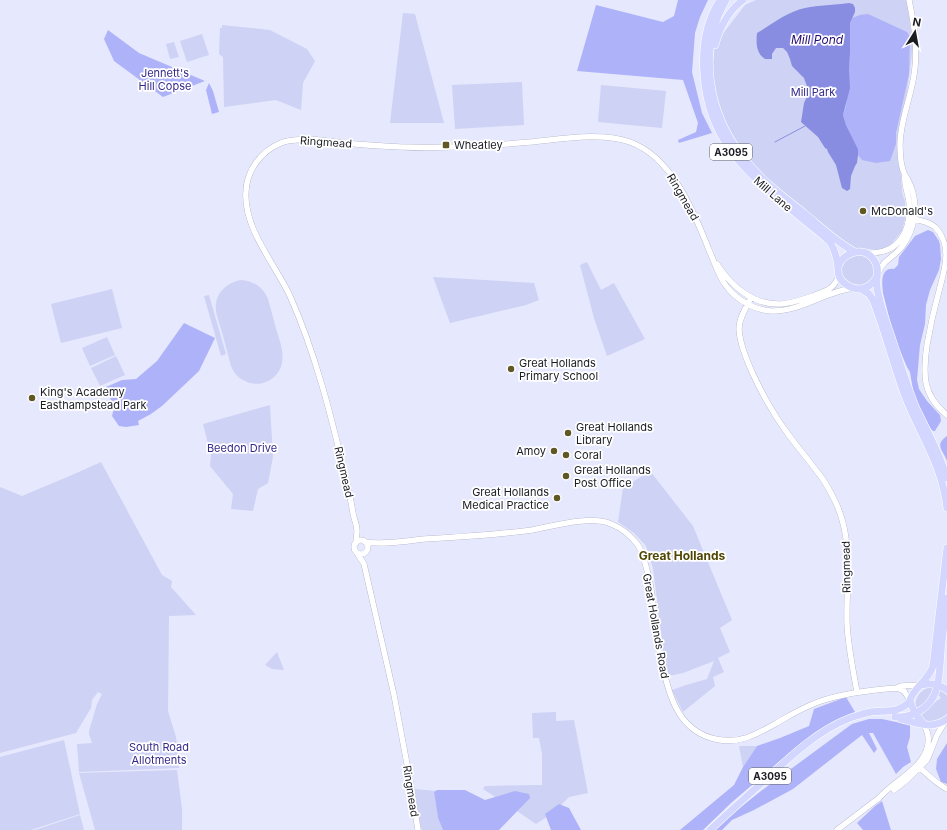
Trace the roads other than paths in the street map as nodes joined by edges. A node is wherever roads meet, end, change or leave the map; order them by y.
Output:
1 (726, 0) edge
2 (743, 0) edge
3 (909, 0) edge
4 (718, 2) edge
5 (709, 62) junction
6 (912, 218) junction
7 (710, 252) junction
8 (855, 252) junction
9 (865, 253) junction
10 (838, 267) junction
11 (877, 275) junction
12 (839, 276) junction
13 (858, 289) junction
14 (751, 298) junction
15 (747, 304) junction
16 (947, 415) edge
17 (947, 478) edge
18 (947, 508) edge
19 (357, 531) junction
20 (364, 542) junction
21 (356, 543) junction
22 (378, 544) junction
23 (947, 548) edge
24 (366, 551) junction
25 (357, 553) junction
26 (364, 564) junction
27 (947, 598) edge
28 (940, 669) junction
29 (921, 685) junction
30 (937, 685) junction
31 (897, 688) junction
32 (947, 689) edge
33 (857, 692) junction
34 (910, 701) junction
35 (878, 712) junction
36 (916, 714) junction
37 (895, 717) junction
38 (947, 720) edge
39 (924, 724) junction
40 (927, 760) junction
41 (918, 767) junction
42 (927, 775) junction
43 (947, 789) edge
44 (418, 830) edge
45 (710, 830) edge
46 (837, 830) edge

1 - 5 main road, Mill Lane / A3095
2 - 5 main road, A3095
3 - 6 street
4 - 10 main road, Mill Lane / A3095
5 - 8 main road, Mill Lane / A3095
6 - 9 street
6 - 11 street
6 - 16 street
7 - 14 street, Ringmead
7 - 15 street, Ringmead
7 - 19 street, Ringmead
8 - 9 main road, Mill Lane / A3095
8 - 10 main road
9 - 11 main road
10 - 12 main road, Mill Lane / A3095
11 - 13 main road
11 - 17 main road
12 - 13 main road
12 - 14 street, Ringmead
13 - 15 street, Ringmead
13 - 18 main road
14 - 15 street, Ringmead
15 - 33 street, Ringmead
19 - 20 street, Ringmead
19 - 21 street, Ringmead
20 - 21 street
20 - 22 street, Great Hollands Road
20 - 24 street
21 - 25 street
22 - 24 street, Great Hollands Road
22 - 33 street, Great Hollands Road
23 - 29 main road
24 - 25 street
24 - 26 street, Ringmead
25 - 26 street, Ringmead
26 - 44 street, Ringmead
27 - 28 main road
28 - 30 main road
28 - 32 main road
29 - 30 main road
29 - 31 street, Great Hollands Road
29 - 34 main road
30 - 32 main road
30 - 36 main road
31 - 33 street, Great Hollands Road
31 - 34 street
34 - 35 main road, A3095
34 - 36 main road
35 - 37 main road, A3095
35 - 45 main road, A3095
36 - 37 main road, A3095
36 - 39 main road
37 - 39 main road, A3095
38 - 39 main road
38 - 40 street
39 - 41 street
40 - 41 street
40 - 42 street
41 - 42 street
41 - 46 street
42 - 43 street

